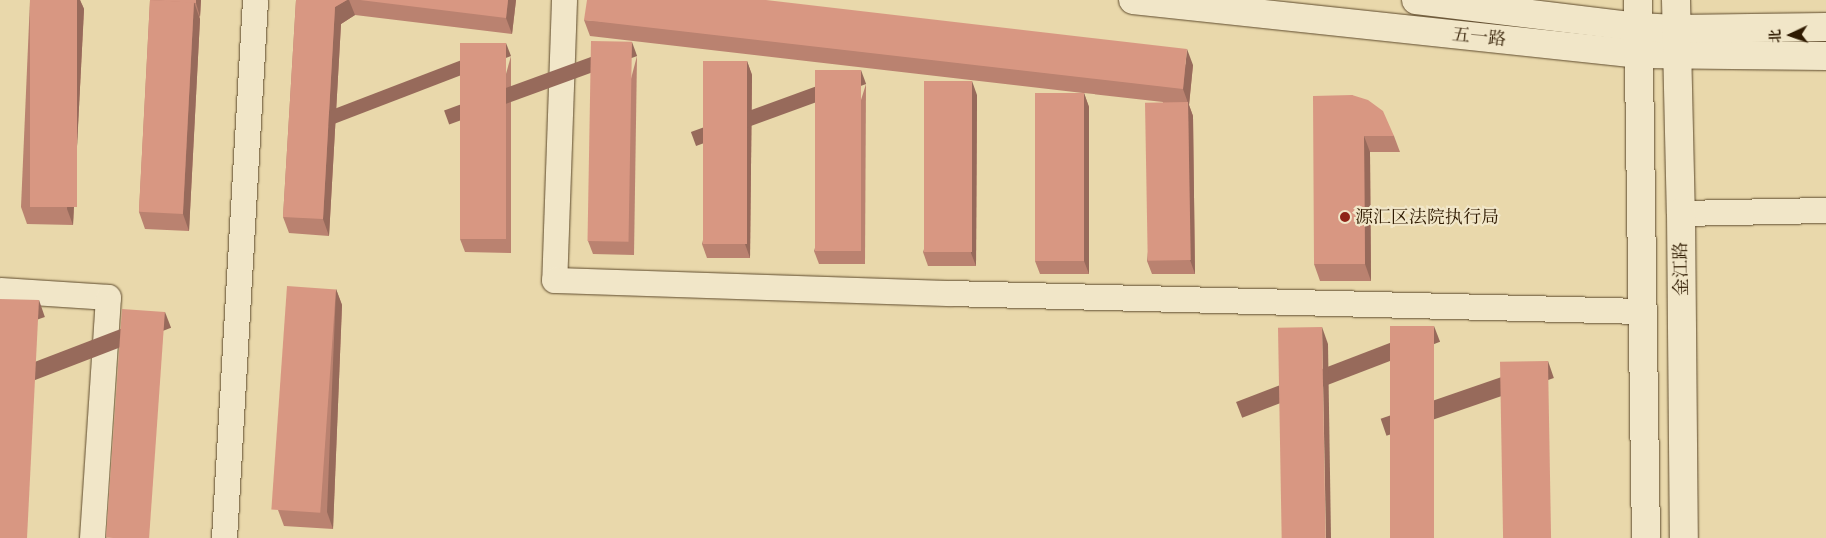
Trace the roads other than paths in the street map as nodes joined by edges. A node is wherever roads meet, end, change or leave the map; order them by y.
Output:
1 (255, 0) edge
2 (564, 0) edge
3 (1133, 0) edge
4 (1416, 0) edge
5 (1638, 0) edge
6 (1676, 0) edge
7 (1638, 27) junction
8 (1826, 27) edge
9 (1676, 29) junction
10 (1638, 54) junction
11 (1676, 56) junction
12 (1826, 56) edge
13 (1826, 210) edge
14 (1681, 213) junction
15 (0, 290) edge
16 (1643, 311) junction
17 (92, 538) edge
18 (224, 538) edge
19 (1646, 538) edge
20 (1684, 538) edge

1 - 18 street
2 - 16 street
3 - 10 street, 五一路
4 - 7 street, 五一路
5 - 7 street
6 - 9 street, 金江路
7 - 9 street, 五一路
7 - 10 street
8 - 9 street, 五一路
9 - 11 street, 金江路
10 - 11 street, 五一路
10 - 16 street
11 - 12 street, 五一路
11 - 14 street, 金江路
13 - 14 street
14 - 20 street, 金江路
15 - 17 street
16 - 19 street

